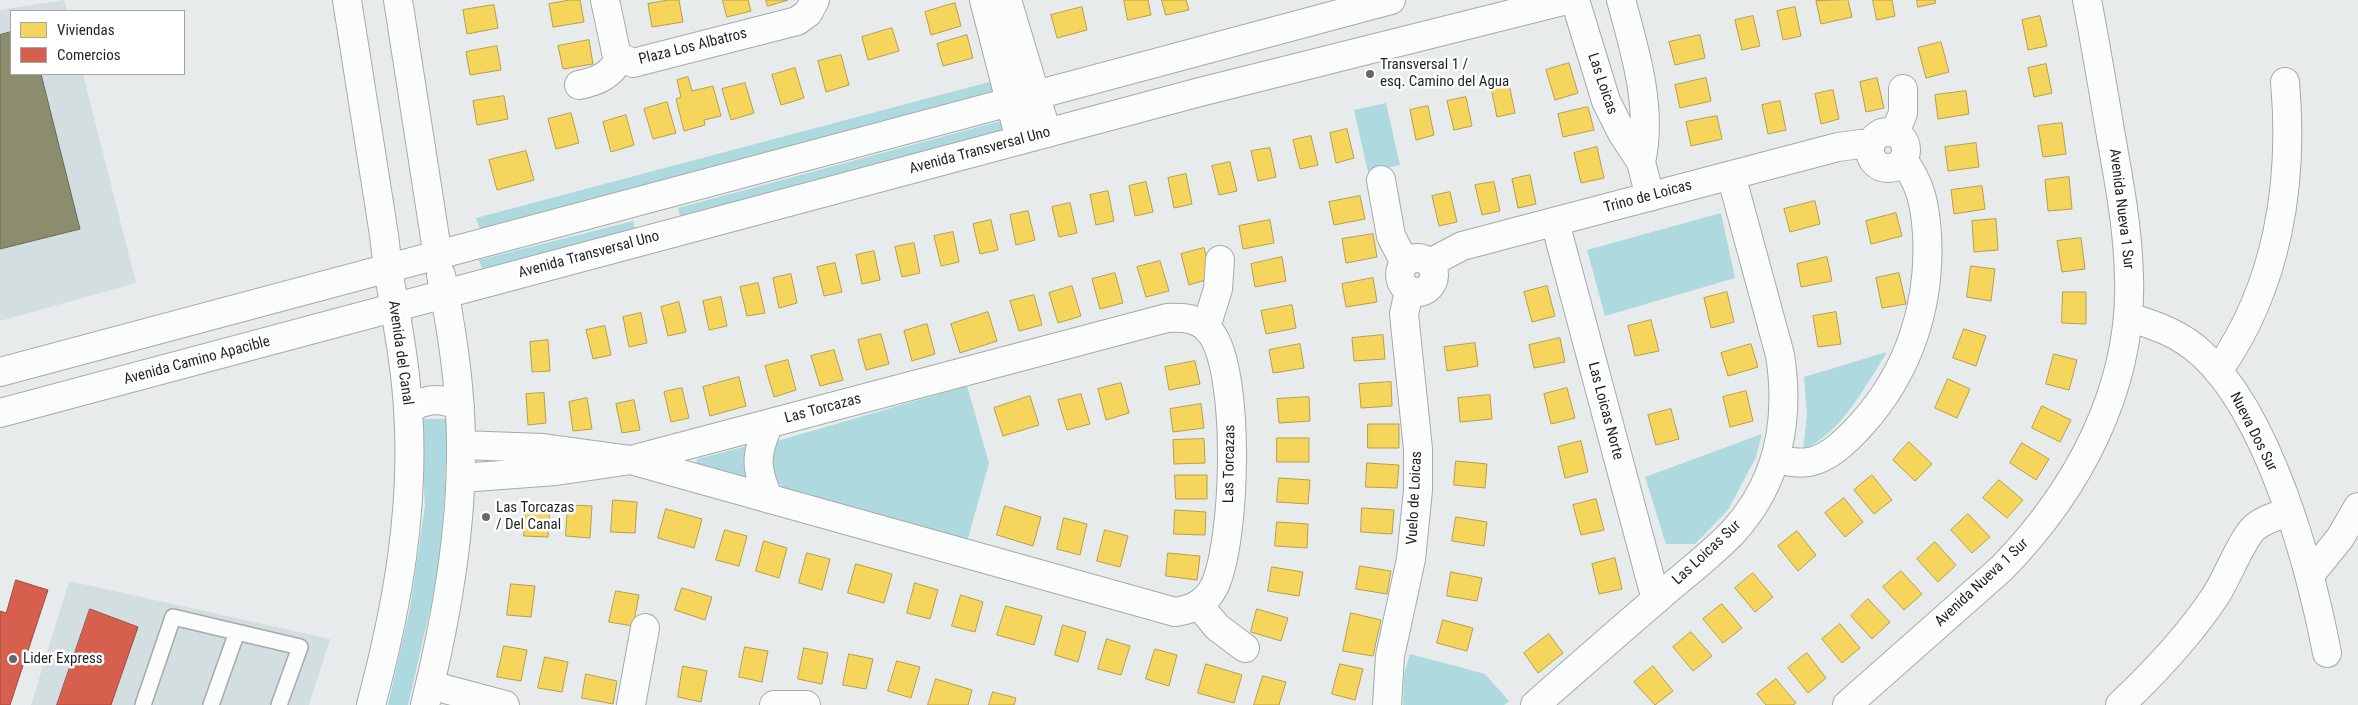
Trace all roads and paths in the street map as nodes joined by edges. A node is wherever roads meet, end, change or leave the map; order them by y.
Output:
1 (347, 0) edge
2 (398, 0) edge
3 (605, 0) edge
4 (814, 0) edge
5 (984, 0) edge
6 (1007, 0) edge
7 (1567, 0) edge
8 (1575, 0) edge
9 (1621, 0) edge
10 (2087, 0) edge
11 (1380, 2) edge
12 (1506, 8) edge
13 (620, 57) junction
14 (2285, 82) dead end
15 (579, 85) dead end
16 (1903, 89) dead end
17 (1037, 96) junction
18 (1010, 103) junction
19 (1047, 133) junction
20 (1896, 133) junction
21 (1020, 140) junction
22 (1870, 145) junction
23 (1903, 160) junction
24 (1641, 162) junction
25 (1731, 175) junction
26 (1381, 180) dead end
27 (1650, 197) junction
28 (653, 199) junction
29 (1555, 222) junction
30 (662, 236) junction
31 (438, 256) junction
32 (1220, 260) dead end
33 (1417, 263) junction
34 (388, 270) junction
35 (445, 294) junction
36 (395, 308) junction
37 (2128, 317) junction
38 (1206, 327) junction
39 (2218, 371) junction
40 (0, 372) edge
41 (460, 407) junction
42 (408, 410) junction
43 (0, 413) edge
44 (769, 424) junction
45 (461, 445) junction
46 (1775, 459) junction
47 (631, 460) junction
48 (460, 478) junction
49 (769, 499) junction
50 (2358, 507) edge
51 (2289, 512) junction
52 (2310, 575) junction
53 (1656, 600) junction
54 (1198, 605) junction
55 (645, 628) dead end
56 (237, 632) junction
57 (1245, 648) dead end
58 (2326, 653) dead end
59 (427, 695) edge
60 (143, 705) edge
61 (211, 705) edge
62 (279, 705) edge
63 (371, 705) edge
64 (505, 705) edge
65 (631, 705) edge
66 (774, 705) edge
67 (806, 705) edge
68 (1387, 705) edge
69 (1535, 705) edge
70 (1847, 705) edge
71 (2120, 705) edge

1 - 34 street, Avenida del Canal
2 - 31 street
3 - 13 street, Plaza Los Albatros
4 - 13 street, Plaza Los Albatros
5 - 18 street
6 - 17 street
7 - 12 street, Avenida Transversal Uno
8 - 24 street, Las Loicas
9 - 24 street, Las Loicas
10 - 37 street, Avenida Nueva 1 Sur
11 - 17 street
12 - 19 street, Avenida Transversal Uno
13 - 15 street
14 - 39 street
16 - 20 street
17 - 18 street
17 - 19 street
18 - 21 street
18 - 28 street
19 - 21 street, Avenida Transversal Uno
20 - 22 street
20 - 23 street
21 - 30 street, Avenida Transversal Uno
22 - 23 street
22 - 25 street, Trino de Loicas
23 - 46 street
24 - 27 street, Las Loicas
25 - 27 street, Trino de Loicas
25 - 46 street, Las Loicas Sur
26 - 33 street
27 - 29 street, Trino de Loicas
28 - 30 street
28 - 31 street
29 - 33 street, Trino de Loicas
29 - 53 street, Las Loicas Norte
30 - 35 street, Avenida Transversal Uno
31 - 34 street
31 - 35 street
32 - 38 street
33 - 68 street, Vuelo de Loicas
34 - 36 street, Avenida del Canal
34 - 40 street
35 - 36 street, Avenida Transversal Uno
35 - 41 street
36 - 42 street, Avenida del Canal
36 - 43 street, Avenida Camino Apacible
37 - 39 street, Nueva Dos Sur
37 - 70 street, Avenida Nueva 1 Sur
38 - 44 street, Las Torcazas
38 - 54 street, Las Torcazas
39 - 51 street, Nueva Dos Sur
41 - 42 street
41 - 45 street
42 - 63 street, Avenida del Canal
44 - 47 street, Las Torcazas
44 - 49 street, Las Torcazas
45 - 47 street, Las Torcazas
45 - 48 street
46 - 53 street, Las Loicas Sur
47 - 48 street, Las Torcazas
47 - 49 street, Las Torcazas
48 - 59 street
49 - 54 street, Las Torcazas
50 - 52 street
51 - 52 street, Nueva Dos Sur
51 - 71 street
52 - 58 street, Nueva Dos Sur
53 - 69 street, Las Loicas Sur
54 - 57 street
55 - 65 street
56 - 60 lane
56 - 61 lane
56 - 62 lane
59 - 64 street
66 - 67 street

